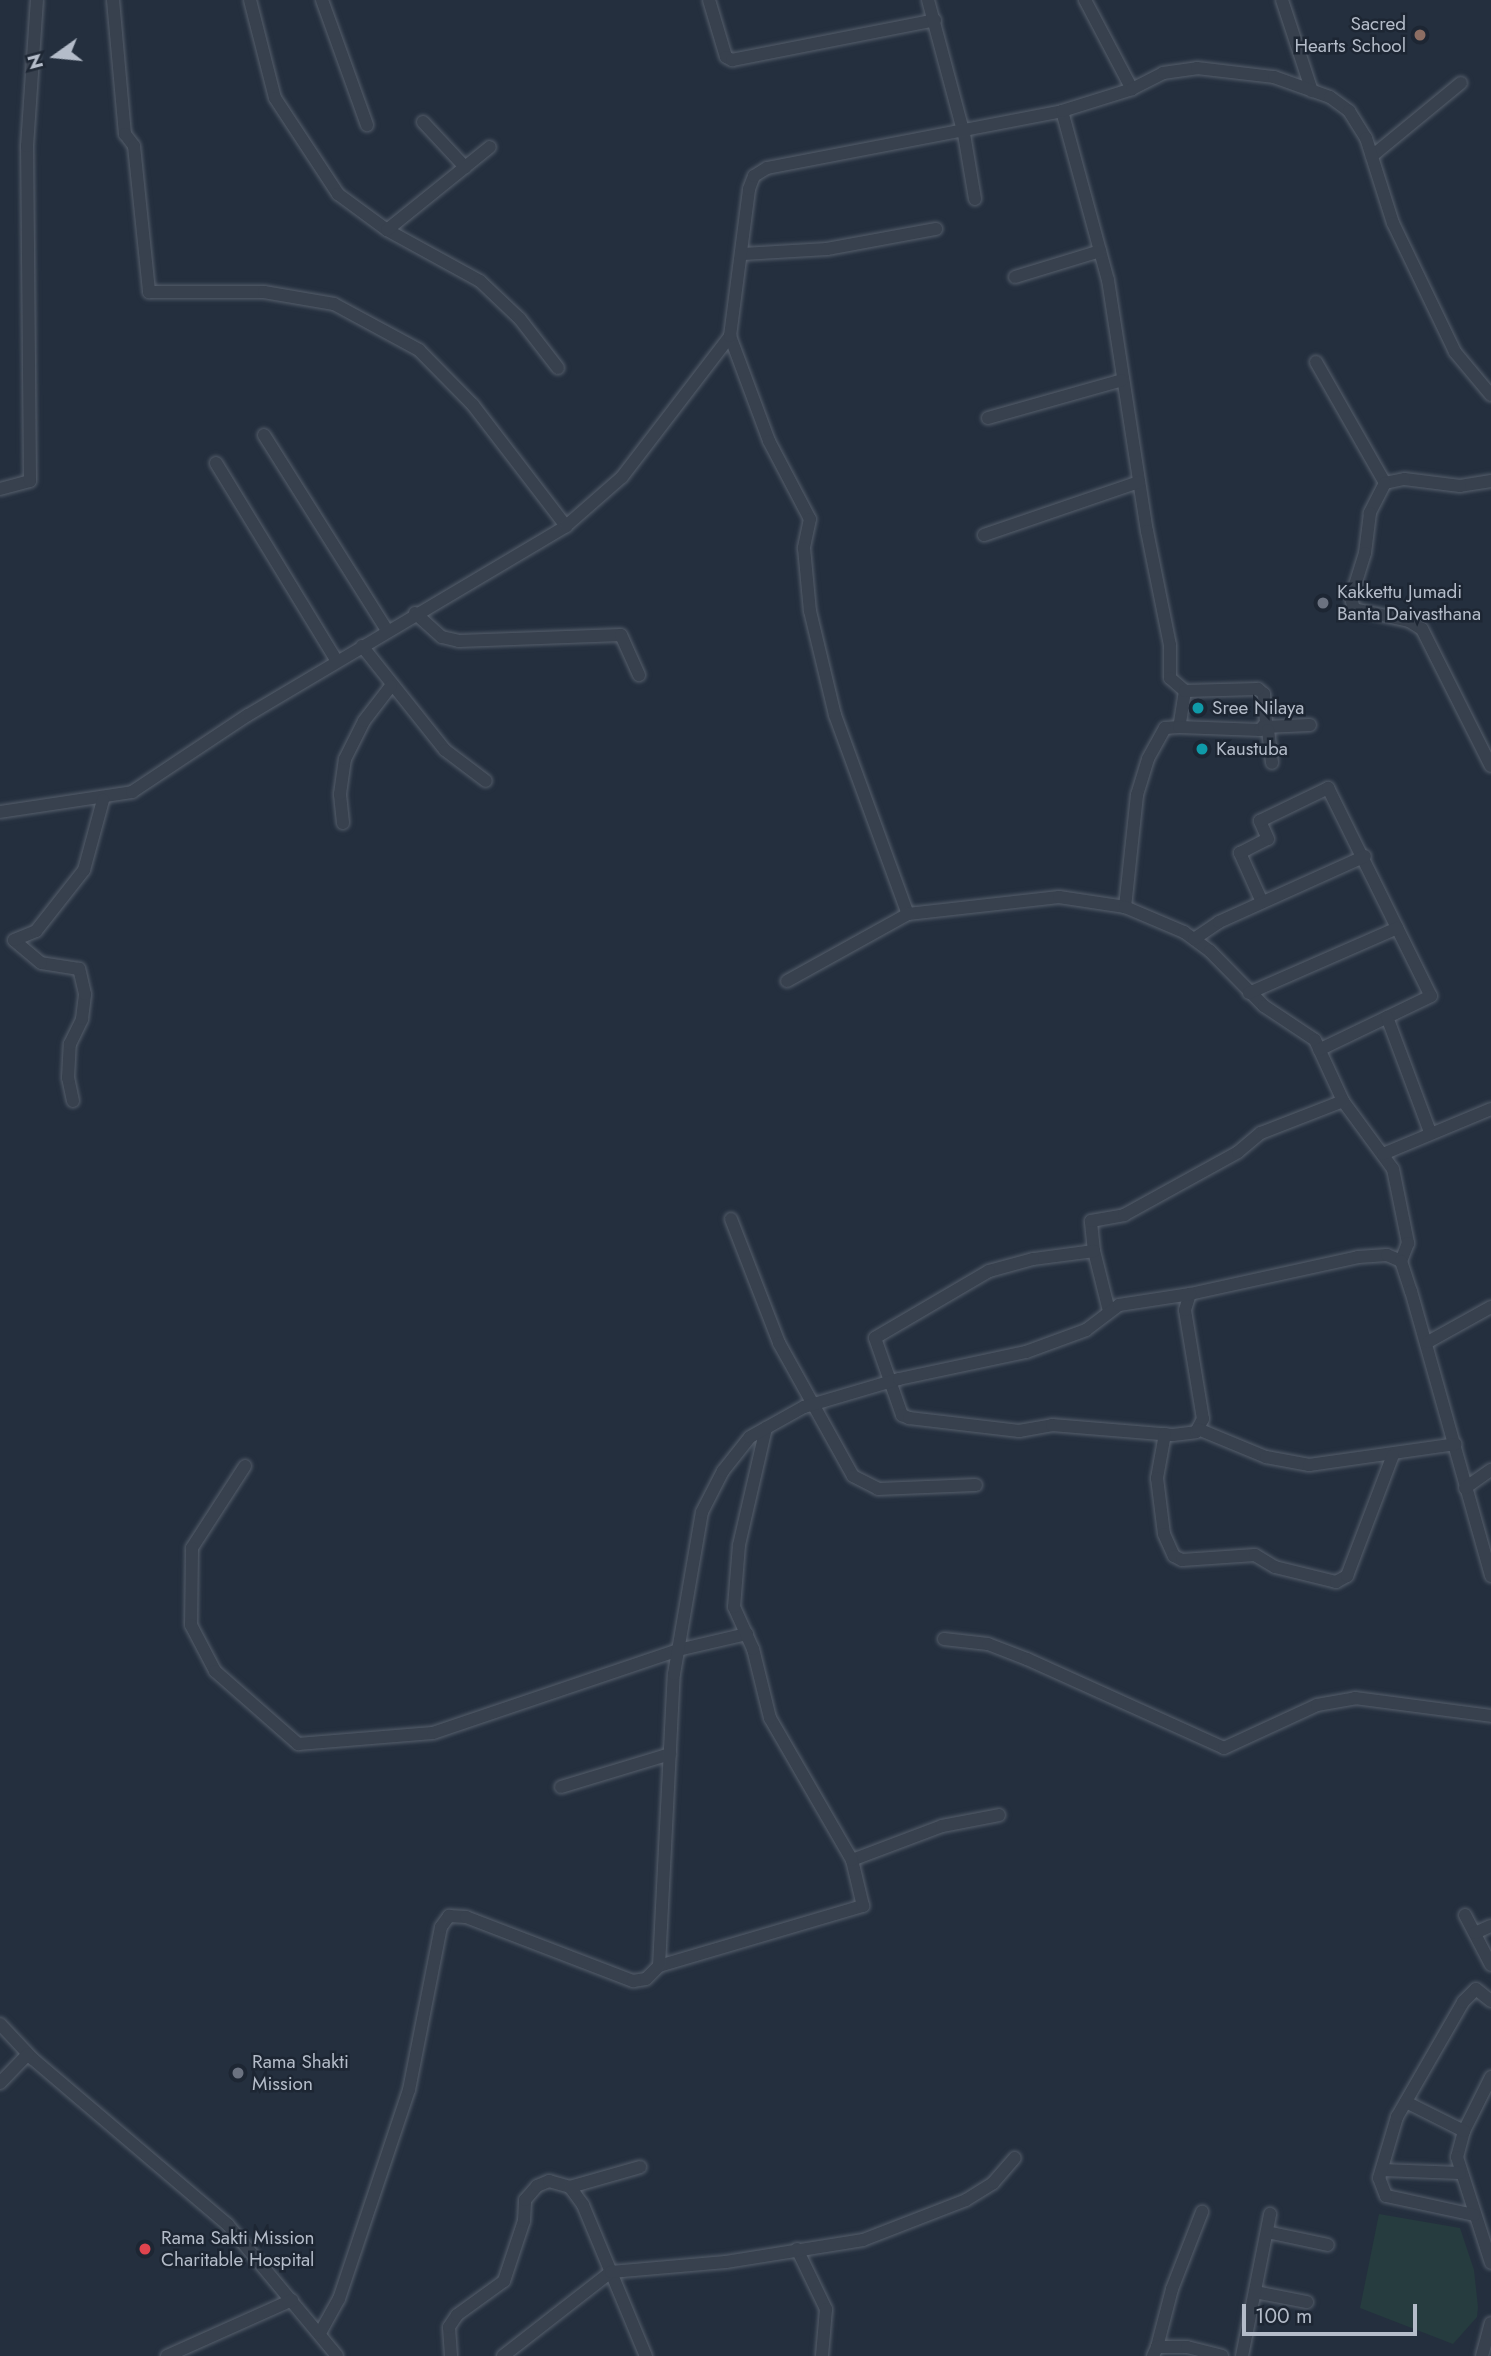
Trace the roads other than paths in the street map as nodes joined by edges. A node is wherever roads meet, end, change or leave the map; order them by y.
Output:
1 (37, 0) edge
2 (113, 0) edge
3 (250, 0) edge
4 (323, 0) edge
5 (709, 0) edge
6 (928, 0) edge
7 (1086, 0) edge
8 (1282, 0) edge
9 (935, 20) junction
10 (1461, 83) dead end
11 (1132, 89) junction
12 (1312, 90) junction
13 (1062, 111) junction
14 (423, 122) dead end
15 (367, 125) dead end
16 (964, 134) junction
17 (490, 146) dead end
18 (1372, 156) junction
19 (465, 167) junction
20 (975, 199) dead end
21 (936, 229) dead end
22 (387, 230) junction
23 (1100, 251) junction
24 (743, 254) junction
25 (1016, 277) dead end
26 (730, 336) junction
27 (1316, 362) dead end
28 (558, 368) dead end
29 (1122, 380) junction
30 (1491, 395) edge
31 (988, 418) dead end
32 (264, 435) dead end
33 (216, 464) dead end
34 (1491, 481) edge
35 (1139, 482) junction
36 (1385, 483) junction
37 (0, 489) edge
38 (566, 526) junction
39 (984, 535) dead end
40 (415, 613) junction
41 (387, 630) junction
42 (362, 646) junction
43 (337, 661) junction
44 (639, 675) dead end
45 (391, 686) junction
46 (1185, 691) junction
47 (1310, 725) dead end
48 (1179, 727) junction
49 (1266, 728) junction
50 (1272, 764) dead end
51 (1491, 766) edge
52 (486, 781) dead end
53 (103, 800) junction
54 (0, 812) edge
55 (343, 823) dead end
56 (1365, 856) junction
57 (1262, 902) junction
58 (1125, 907) junction
59 (908, 914) junction
60 (1397, 928) junction
61 (1194, 939) junction
62 (787, 981) dead end
63 (1249, 993) junction
64 (1387, 1017) junction
65 (1319, 1049) junction
66 (73, 1101) dead end
67 (1343, 1101) junction
68 (1491, 1109) edge
69 (1430, 1132) junction
70 (1383, 1154) junction
71 (731, 1219) dead end
72 (1094, 1251) junction
73 (1401, 1261) junction
74 (1190, 1294) junction
75 (1491, 1307) edge
76 (1109, 1311) junction
77 (1428, 1342) junction
78 (888, 1382) junction
79 (816, 1403) junction
80 (766, 1428) junction
81 (1198, 1429) junction
82 (1165, 1434) junction
83 (1456, 1444) junction
84 (1393, 1455) junction
85 (245, 1466) dead end
86 (1491, 1470) edge
87 (976, 1485) dead end
88 (1465, 1488) junction
89 (1491, 1576) edge
90 (747, 1634) junction
91 (944, 1639) dead end
92 (678, 1650) junction
93 (1491, 1716) edge
94 (670, 1754) junction
95 (561, 1787) dead end
96 (999, 1815) dead end
97 (852, 1860) junction
98 (1465, 1915) dead end
99 (1491, 1926) edge
100 (1475, 1933) junction
101 (1491, 1965) edge
102 (659, 1966) junction
103 (1491, 2001) edge
104 (0, 2024) edge
105 (28, 2054) junction
106 (1491, 2077) edge
107 (0, 2083) edge
108 (1486, 2099) edge
109 (1406, 2102) junction
110 (1464, 2131) junction
111 (1015, 2158) dead end
112 (640, 2167) dead end
113 (1382, 2170) junction
114 (1460, 2173) junction
115 (570, 2187) junction
116 (1202, 2212) dead end
117 (1270, 2214) dead end
118 (1474, 2215) junction
119 (1267, 2232) junction
120 (1328, 2245) dead end
121 (797, 2249) junction
122 (1491, 2263) edge
123 (611, 2273) junction
124 (1255, 2292) junction
125 (292, 2300) junction
126 (1307, 2302) dead end
127 (1491, 2329) edge
128 (320, 2333) junction
129 (1155, 2351) edge
130 (167, 2356) edge
131 (337, 2356) edge
132 (452, 2356) edge
133 (503, 2356) edge
134 (646, 2356) edge
135 (822, 2356) edge
136 (1222, 2356) edge
137 (1242, 2356) edge
138 (1482, 2356) edge

1 - 37 street
2 - 38 street
3 - 22 street
4 - 15 street
5 - 9 street
6 - 9 street
7 - 11 street
8 - 12 street
9 - 16 street
10 - 18 street
11 - 12 street
11 - 13 street
12 - 18 street
13 - 16 street
13 - 23 street
14 - 19 street
16 - 20 street
16 - 24 street
17 - 19 street
18 - 30 street
19 - 22 street
21 - 24 street
22 - 28 street
23 - 25 street
23 - 29 street
24 - 26 street
26 - 38 street
26 - 59 street
27 - 36 street
29 - 31 street
29 - 35 street
32 - 41 street
33 - 43 street
34 - 36 street
35 - 39 street
35 - 46 street
36 - 51 street
38 - 40 street
40 - 41 street
40 - 44 street
41 - 42 street
42 - 43 street
42 - 45 street
43 - 53 street
45 - 52 street
45 - 55 street
46 - 48 street
46 - 49 street
47 - 49 street
48 - 49 street
48 - 58 street
49 - 50 street
53 - 54 street
53 - 66 street
56 - 57 street
56 - 57 street
56 - 60 street
57 - 61 street
58 - 59 street
58 - 61 street
59 - 62 street
60 - 63 street
60 - 64 street
61 - 63 street
63 - 65 street
64 - 65 street
64 - 69 street
65 - 67 street
67 - 70 street
67 - 72 street
68 - 69 street
69 - 70 street
70 - 73 street
71 - 79 street
72 - 76 street
72 - 78 street
73 - 74 street
73 - 77 street
74 - 76 street
74 - 81 street
75 - 77 street
76 - 78 street
77 - 83 street
78 - 79 street
78 - 82 street
79 - 80 street
79 - 87 street
80 - 90 street
80 - 92 street
81 - 82 street
81 - 84 street
82 - 84 street
83 - 84 street
83 - 88 street
85 - 92 street
86 - 88 street
88 - 89 street
90 - 92 street
90 - 97 street
91 - 93 street
92 - 94 street
94 - 95 street
94 - 102 street
96 - 97 street
97 - 102 street
98 - 100 street
99 - 100 street
100 - 101 street
102 - 128 street
103 - 109 street
104 - 105 street
105 - 107 street
105 - 125 street
106 - 108 street
108 - 110 street
109 - 110 street
109 - 113 street
110 - 114 street
111 - 121 street
112 - 115 street
113 - 114 street
113 - 118 street
114 - 118 street
115 - 123 street
115 - 132 street
116 - 129 street
117 - 119 street
118 - 122 street
119 - 120 street
119 - 124 street
121 - 123 street
121 - 135 street
123 - 133 street
123 - 134 street
124 - 126 street
124 - 137 street
125 - 128 street
125 - 130 street
127 - 138 street
128 - 131 street
129 - 136 street

